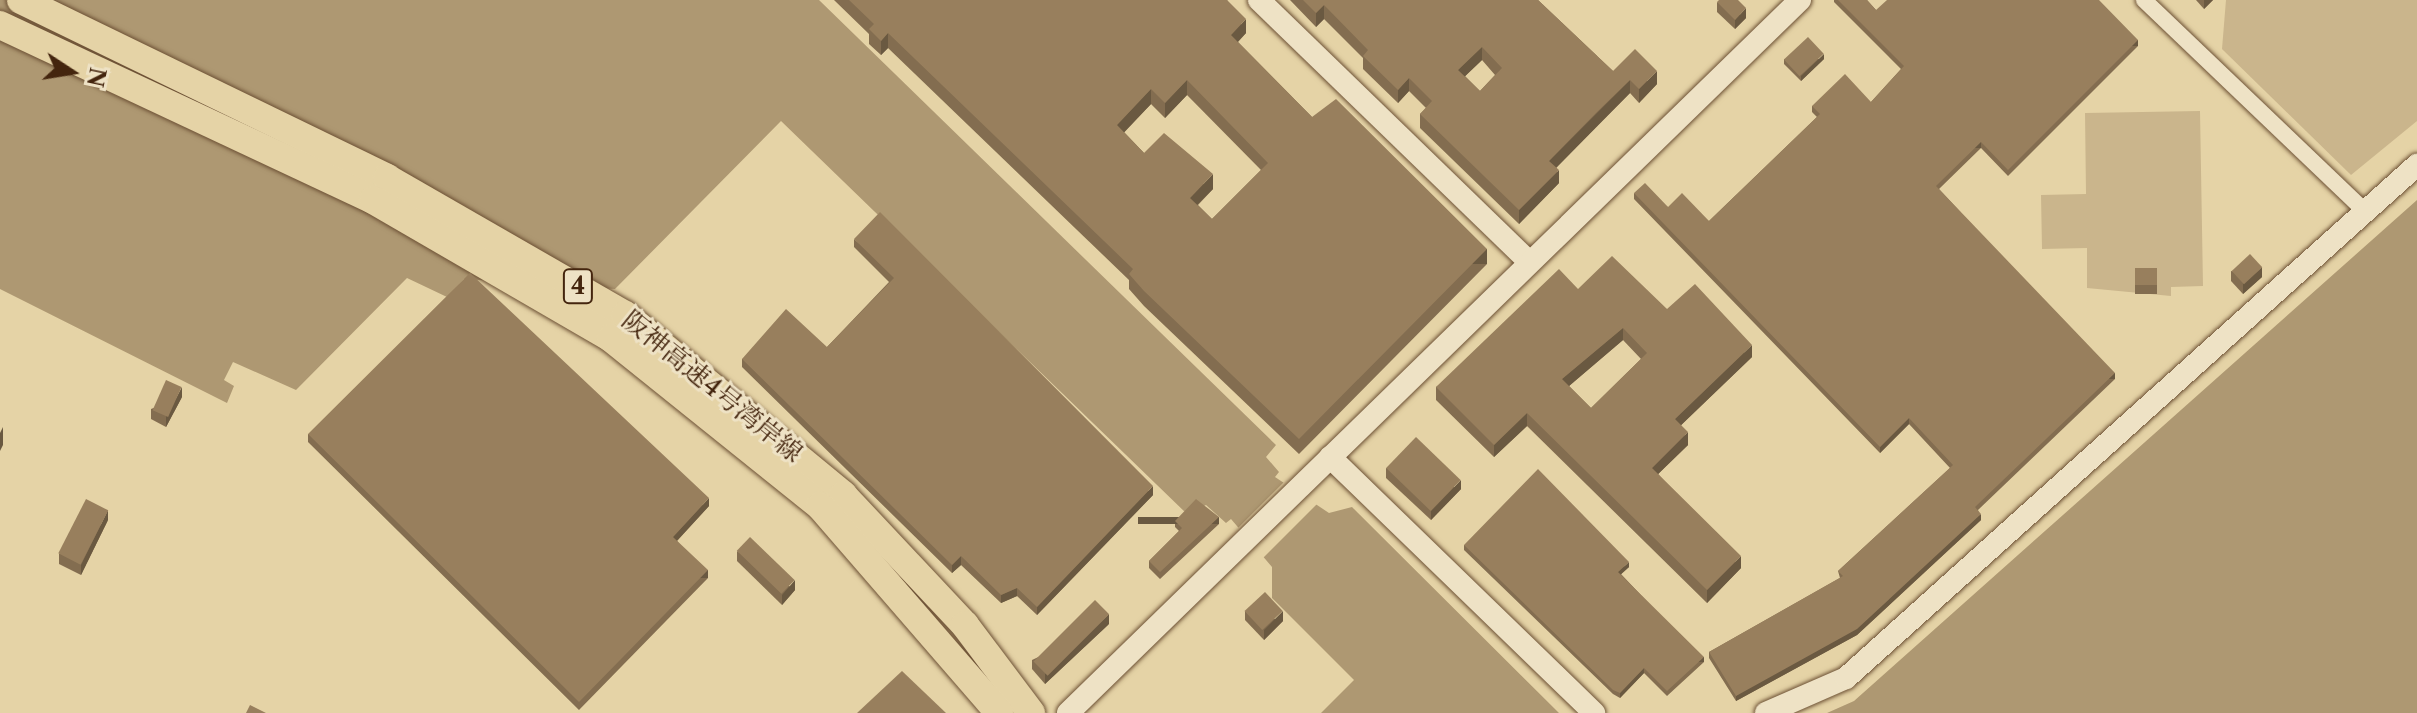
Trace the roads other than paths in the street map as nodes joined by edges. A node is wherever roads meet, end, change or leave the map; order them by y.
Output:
1 (21, 0) edge
2 (54, 0) edge
3 (1259, 0) edge
4 (1800, 0) edge
5 (2144, 0) edge
6 (0, 25) edge
7 (299, 132) junction
8 (2417, 165) edge
9 (2365, 211) junction
10 (1529, 262) junction
11 (1330, 457) junction
12 (999, 713) edge
13 (1031, 713) edge
14 (1068, 713) edge
15 (1594, 713) edge
16 (1766, 713) edge

1 - 7 highway, 阪神高速4号湾岸線 / 4
2 - 7 highway, 4
3 - 10 street
4 - 10 street
5 - 9 street
6 - 12 highway, 阪神高速4号湾岸線 / 4
7 - 13 highway, 阪神高速4号湾岸線 / 4
8 - 9 street
9 - 16 street
10 - 11 street
11 - 14 street
11 - 15 street

